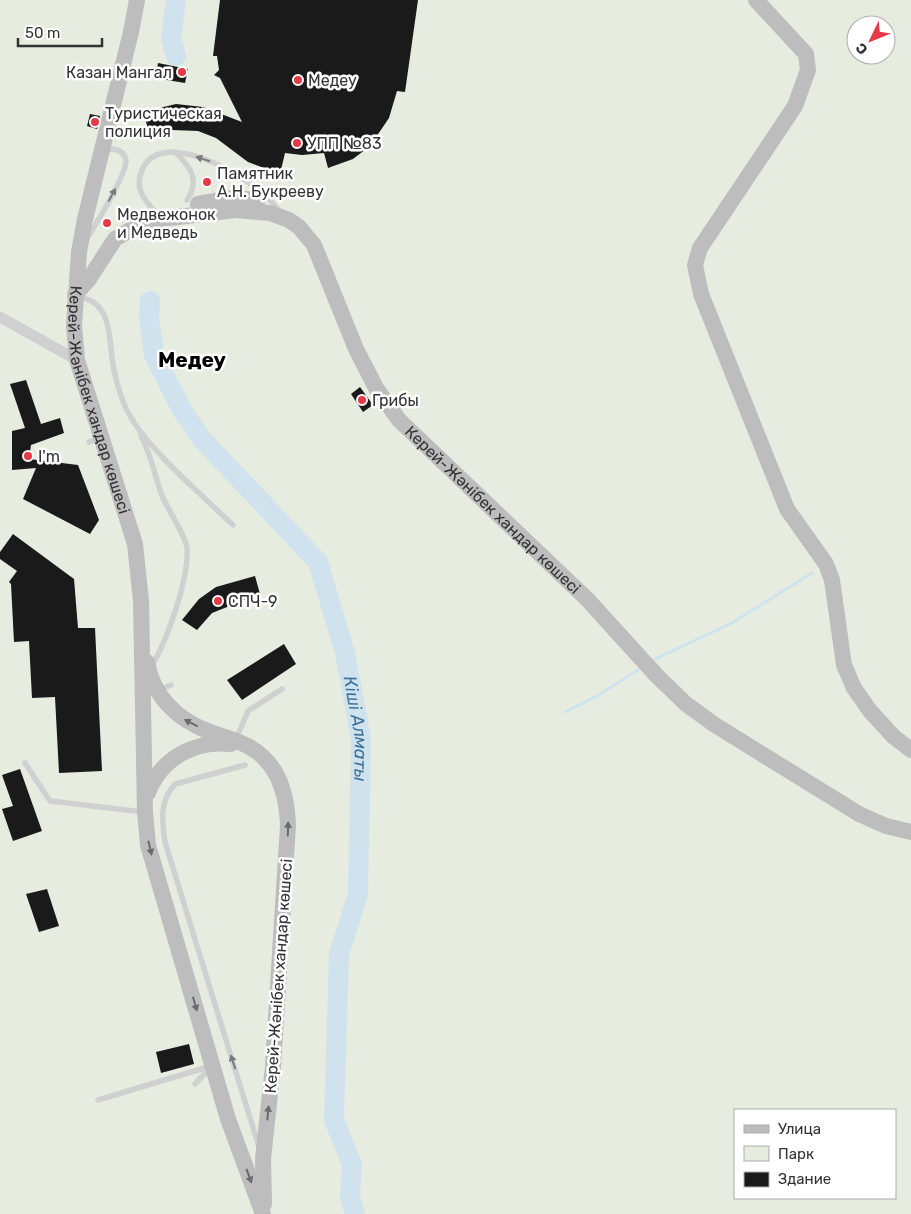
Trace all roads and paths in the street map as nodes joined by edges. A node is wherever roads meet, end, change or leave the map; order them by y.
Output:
1 (137, 0) edge
2 (756, 0) edge
3 (176, 153) junction
4 (100, 158) junction
5 (187, 200) dead end
6 (280, 212) junction
7 (158, 215) junction
8 (79, 252) junction
9 (76, 278) junction
10 (75, 295) junction
11 (0, 317) edge
12 (77, 360) junction
13 (136, 425) junction
14 (233, 525) dead end
15 (140, 627) junction
16 (149, 673) junction
17 (282, 689) dead end
18 (236, 741) junction
19 (252, 749) junction
20 (911, 750) edge
21 (25, 764) dead end
22 (245, 765) dead end
23 (145, 806) junction
24 (911, 832) edge
25 (213, 1066) junction
26 (195, 1084) dead end
27 (98, 1100) dead end
28 (263, 1159) junction
29 (264, 1214) edge

1 - 4 street
2 - 20 street
3 - 5 lane
6 -> 3 lane
3 - 7 lane
4 - 8 street
8 -> 4 lane
6 - 7 street, Керей-Жәнібек хандар көшесі
6 - 24 street, Керей-Жәнібек хандар көшесі
7 - 9 street, Керей-Жәнібек хандар көшесі
7 - 10 street, Керей-Жәнібек хандар көшесі
8 - 9 street
9 - 10 street
10 - 12 street, Керей-Жәнібек хандар көшесі
10 - 13 lane
11 - 12 street
12 - 15 street, Керей-Жәнібек хандар көшесі
13 - 14 lane
13 - 16 lane
15 - 16 street, Керей-Жәнібек хандар көшесі
15 - 23 street, Керей-Жәнібек хандар көшесі
18 -> 16 street, Керей-Жәнібек хандар көшесі
17 - 18 lane
18 - 19 street, Керей-Жәнібек хандар көшесі
19 - 23 street, Керей-Жәнібек хандар көшесі
28 -> 19 street, Керей-Жәнібек хандар көшесі
21 - 23 lane
28 -> 22 lane
23 -> 25 street, Керей-Жәнібек хандар көшесі
25 - 26 lane
25 - 27 lane
25 -> 29 street, Керей-Жәнібек хандар көшесі
28 - 29 street, Керей-Жәнібек хандар көшесі

